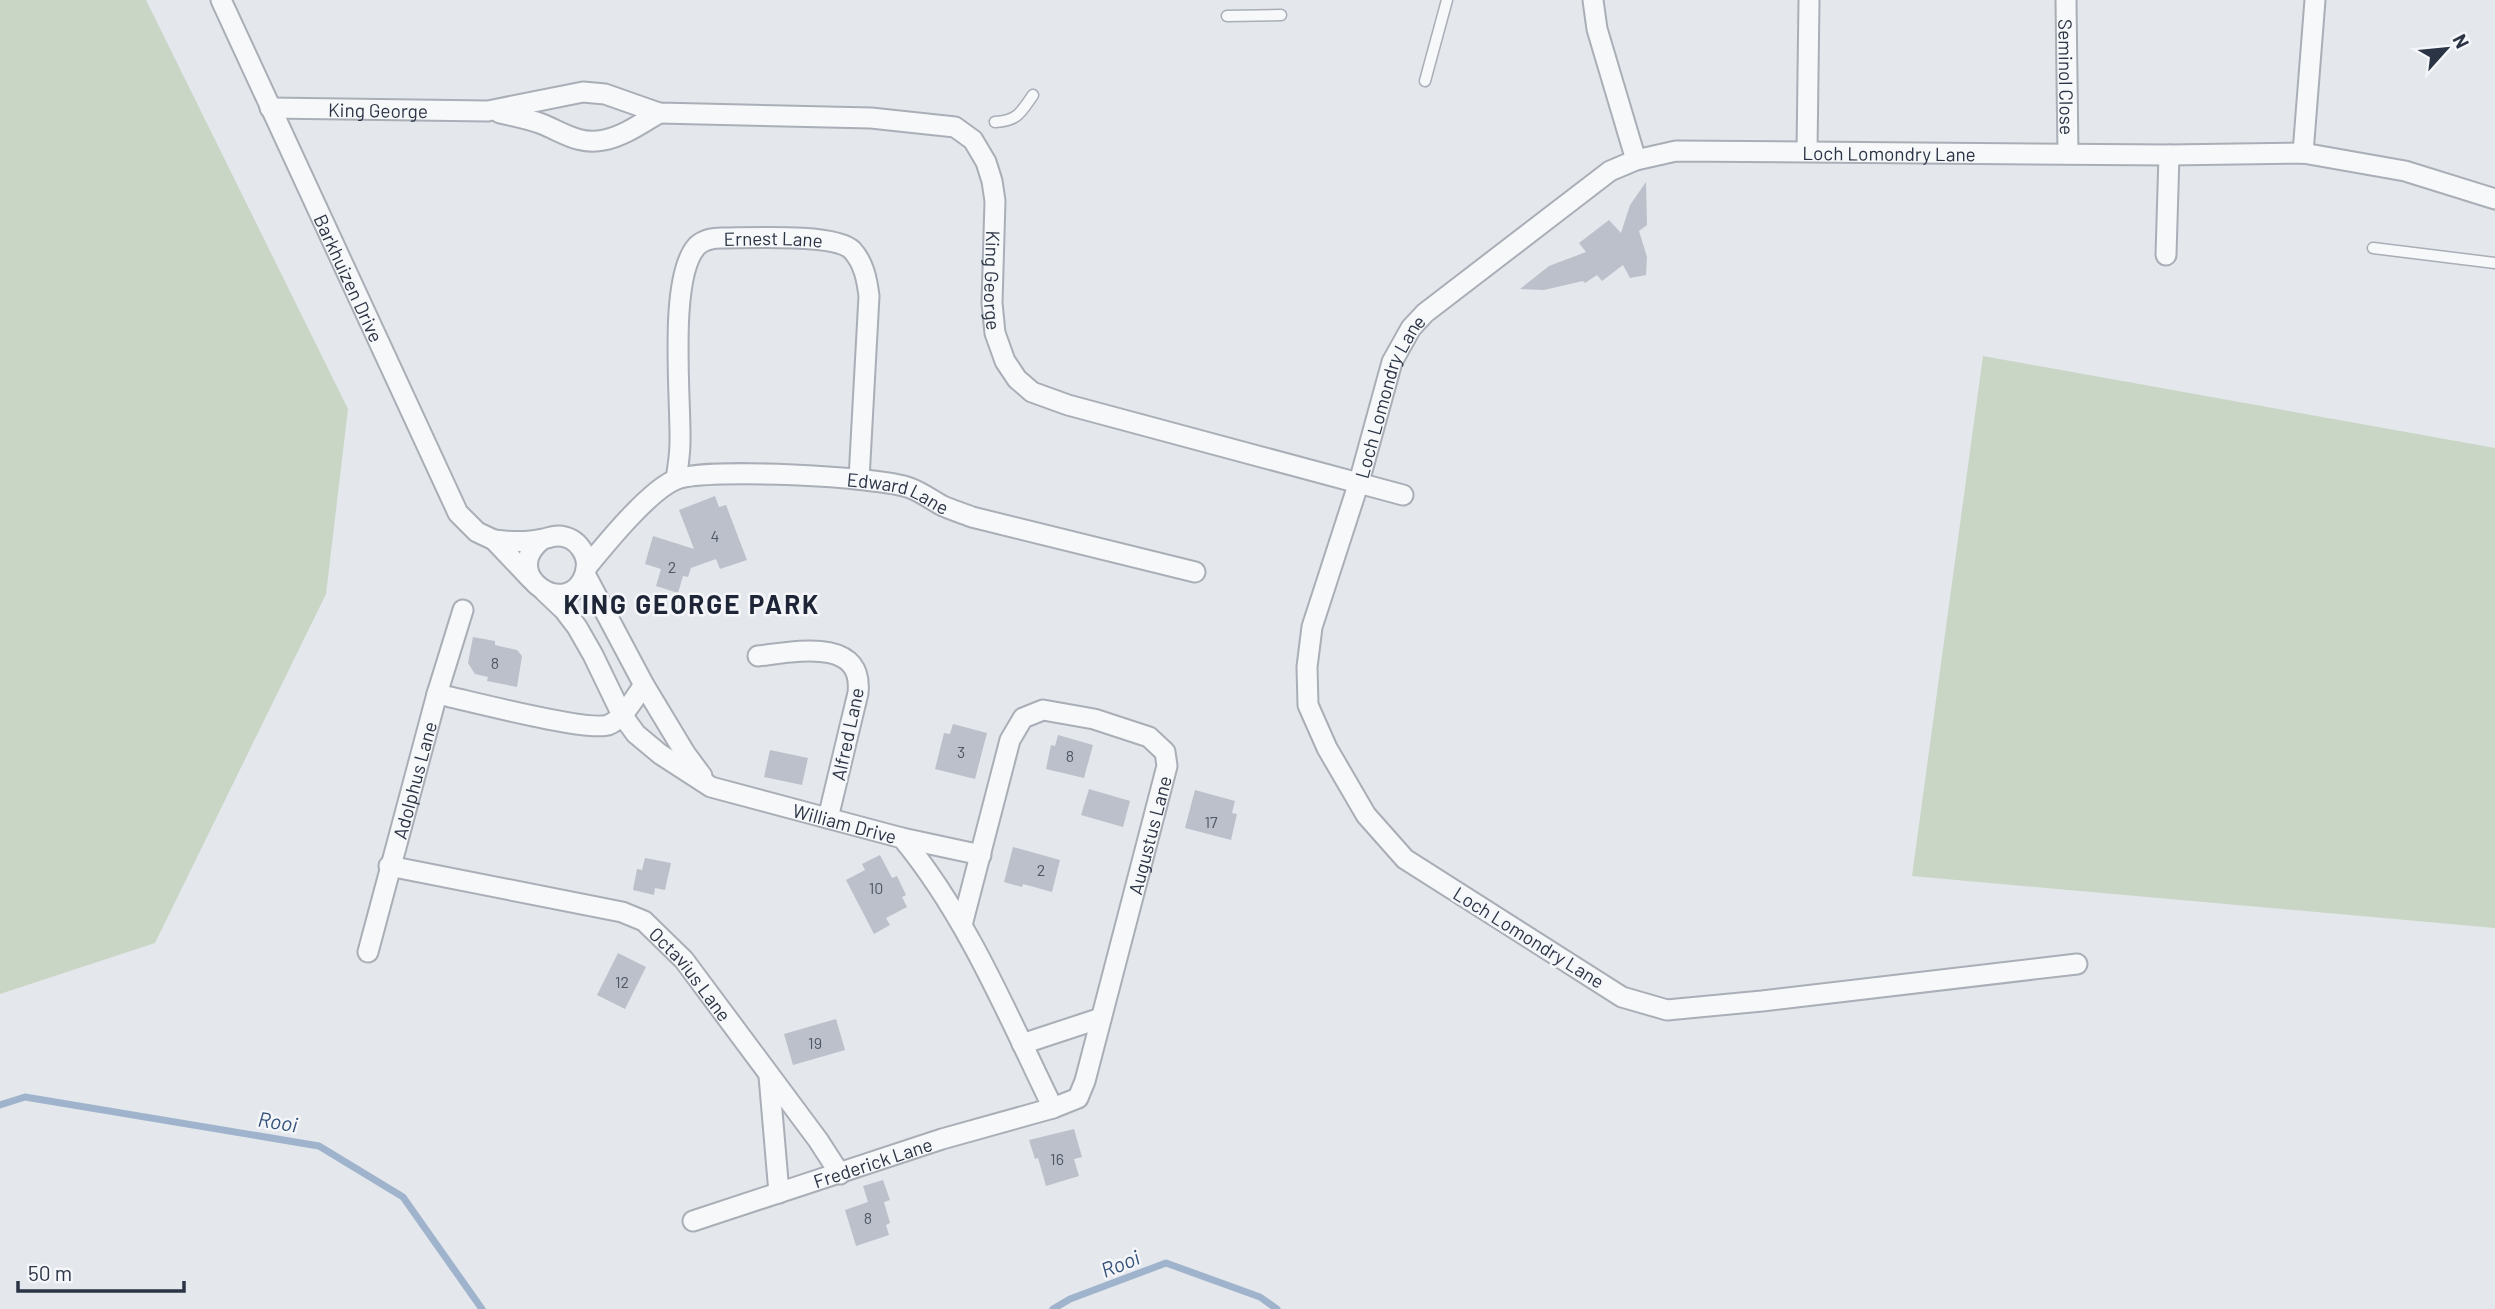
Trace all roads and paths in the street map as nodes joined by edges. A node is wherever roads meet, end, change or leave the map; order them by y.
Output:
1 (221, 0) edge
2 (1447, 0) edge
3 (1593, 0) edge
4 (1809, 0) edge
5 (2067, 0) edge
6 (2315, 0) edge
7 (1281, 15) dead end
8 (1227, 16) dead end
9 (1426, 81) dead end
10 (1033, 95) dead end
11 (270, 108) junction
12 (488, 111) junction
13 (659, 113) junction
14 (995, 122) dead end
15 (1807, 151) junction
16 (2303, 153) junction
17 (2068, 154) junction
18 (2169, 155) junction
19 (1636, 160) junction
20 (2495, 200) edge
21 (2373, 247) dead end
22 (2166, 255) dead end
23 (2495, 263) edge
24 (859, 479) junction
25 (676, 480) junction
26 (1359, 482) junction
27 (1403, 495) dead end
28 (611, 535) junction
29 (569, 538) junction
30 (543, 539) junction
31 (494, 541) junction
32 (586, 571) junction
33 (1195, 572) dead end
34 (537, 585) junction
35 (463, 610) dead end
36 (758, 656) dead end
37 (644, 685) junction
38 (437, 694) junction
39 (622, 715) junction
40 (710, 787) junction
41 (828, 818) junction
42 (902, 838) junction
43 (981, 855) junction
44 (389, 866) junction
45 (962, 925) junction
46 (368, 952) dead end
47 (2077, 964) dead end
48 (1101, 1018) junction
49 (1022, 1044) junction
50 (769, 1075) junction
51 (1053, 1108) junction
52 (840, 1174) junction
53 (779, 1193) junction
54 (693, 1221) dead end

1 - 11 street, Barkhuizen Drive
2 - 9 lane
3 - 19 street
4 - 15 street
5 - 17 street, Seminol Close
6 - 16 street
7 - 8 lane
10 - 14 lane
11 - 12 street, King George
11 - 31 street, Barkhuizen Drive
12 - 13 street, King George
12 - 13 street, King George
13 - 26 street, King George
15 - 17 street, Loch Lomondry Lane
15 - 19 street, Loch Lomondry Lane
16 - 18 street, Loch Lomondry Lane
16 - 20 street, Loch Lomondry Lane
17 - 18 street, Loch Lomondry Lane
18 - 22 street
19 - 26 street, Loch Lomondry Lane
21 - 23 lane
24 - 25 street, Edward Lane
24 - 25 street, Ernest Lane
24 - 33 street, Edward Lane
25 - 28 street
26 - 27 street, King George
26 - 47 street, Loch Lomondry Lane
28 - 29 street
28 - 32 street
29 - 30 street
29 - 32 street
30 - 31 street
30 - 34 street
31 - 34 street, Barkhuizen Drive
32 - 34 street
32 - 37 street
34 - 39 street, William Drive
35 - 38 street, Adolphus Lane
36 - 41 street, Alfred Lane
37 - 39 street
37 - 40 street
38 - 39 street
38 - 44 street, Adolphus Lane
39 - 40 street, William Drive
40 - 41 street, William Drive
41 - 42 street, William Drive
42 - 43 street
42 - 45 street, William Drive
43 - 45 street, Augustus Lane
43 - 48 street, Augustus Lane
44 - 46 street, Adolphus Lane
44 - 50 street, Octavius Lane
45 - 49 street, William Drive
48 - 49 street
48 - 51 street, Augustus Lane
49 - 51 street, William Drive
50 - 52 street, Octavius Lane
50 - 53 street
51 - 52 street, Frederick Lane
52 - 53 street, Frederick Lane
53 - 54 street, Frederick Lane

